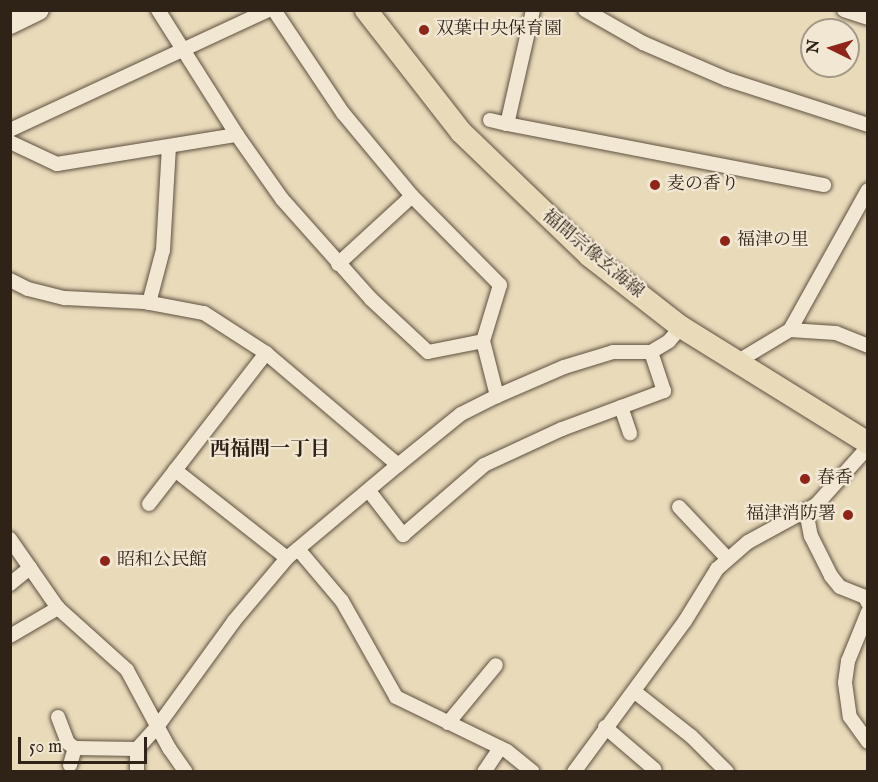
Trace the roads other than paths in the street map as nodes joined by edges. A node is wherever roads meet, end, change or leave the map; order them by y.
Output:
1 (39, 10) edge
2 (158, 10) edge
3 (269, 10) edge
4 (274, 10) edge
5 (366, 10) edge
6 (533, 10) edge
7 (585, 10) edge
8 (846, 11) edge
9 (867, 18) edge
10 (10, 24) edge
11 (182, 51) junction
12 (490, 120) dead end
13 (507, 124) junction
14 (867, 125) edge
15 (10, 130) edge
16 (237, 135) junction
17 (10, 141) edge
18 (169, 147) junction
19 (824, 185) dead end
20 (867, 190) edge
21 (412, 196) junction
22 (338, 264) junction
23 (10, 280) edge
24 (149, 303) junction
25 (681, 327) junction
26 (790, 330) junction
27 (483, 341) junction
28 (867, 346) edge
29 (651, 352) junction
30 (266, 353) junction
31 (735, 363) junction
32 (497, 396) junction
33 (621, 408) junction
34 (630, 433) dead end
35 (867, 445) edge
36 (398, 465) junction
37 (175, 470) junction
38 (369, 491) junction
39 (149, 504) dead end
40 (679, 507) dead end
41 (806, 511) junction
42 (10, 539) edge
43 (292, 554) junction
44 (727, 558) junction
45 (30, 568) junction
46 (10, 584) edge
47 (867, 603) edge
48 (58, 608) junction
49 (867, 612) edge
50 (10, 636) edge
51 (496, 665) dead end
52 (635, 692) junction
53 (58, 717) dead end
54 (448, 723) junction
55 (157, 727) junction
56 (605, 727) junction
57 (867, 742) edge
58 (75, 748) junction
59 (500, 748) junction
60 (137, 749) junction
61 (70, 765) dead end
62 (654, 769) dead end
63 (137, 771) edge
64 (186, 771) edge
65 (484, 771) edge
66 (533, 771) edge
67 (574, 771) edge
68 (727, 771) edge

1 - 10 street
2 - 11 street
3 - 11 street
4 - 21 street
5 - 25 main road, 福間宗像玄海線
6 - 13 street
7 - 14 street
8 - 9 street
11 - 15 street
11 - 16 street
12 - 13 street
13 - 19 street
16 - 18 street
16 - 22 street
17 - 18 street
18 - 24 street
20 - 26 street
21 - 22 street
21 - 27 street
22 - 27 street
23 - 24 street
24 - 30 street
25 - 29 street
25 - 31 main road, 福間宗像玄海線
26 - 28 street
26 - 31 street
27 - 32 street
29 - 32 street
29 - 33 street
30 - 36 street
30 - 37 street
31 - 35 main road, 福間宗像玄海線
32 - 36 street
33 - 34 street
33 - 38 street
35 - 41 street
36 - 38 street
37 - 39 street
37 - 43 street
38 - 43 street
40 - 44 street
41 - 44 street
41 - 47 street
42 - 45 street
43 - 54 street
43 - 55 street
44 - 52 street
45 - 46 street
45 - 48 street
48 - 50 street
48 - 55 street
49 - 57 street
51 - 54 street
52 - 56 street
52 - 68 street
53 - 58 street
54 - 59 street
55 - 60 street
55 - 64 street
56 - 62 street
56 - 67 street
58 - 60 street
58 - 61 street
59 - 65 street
59 - 66 street
60 - 63 street

